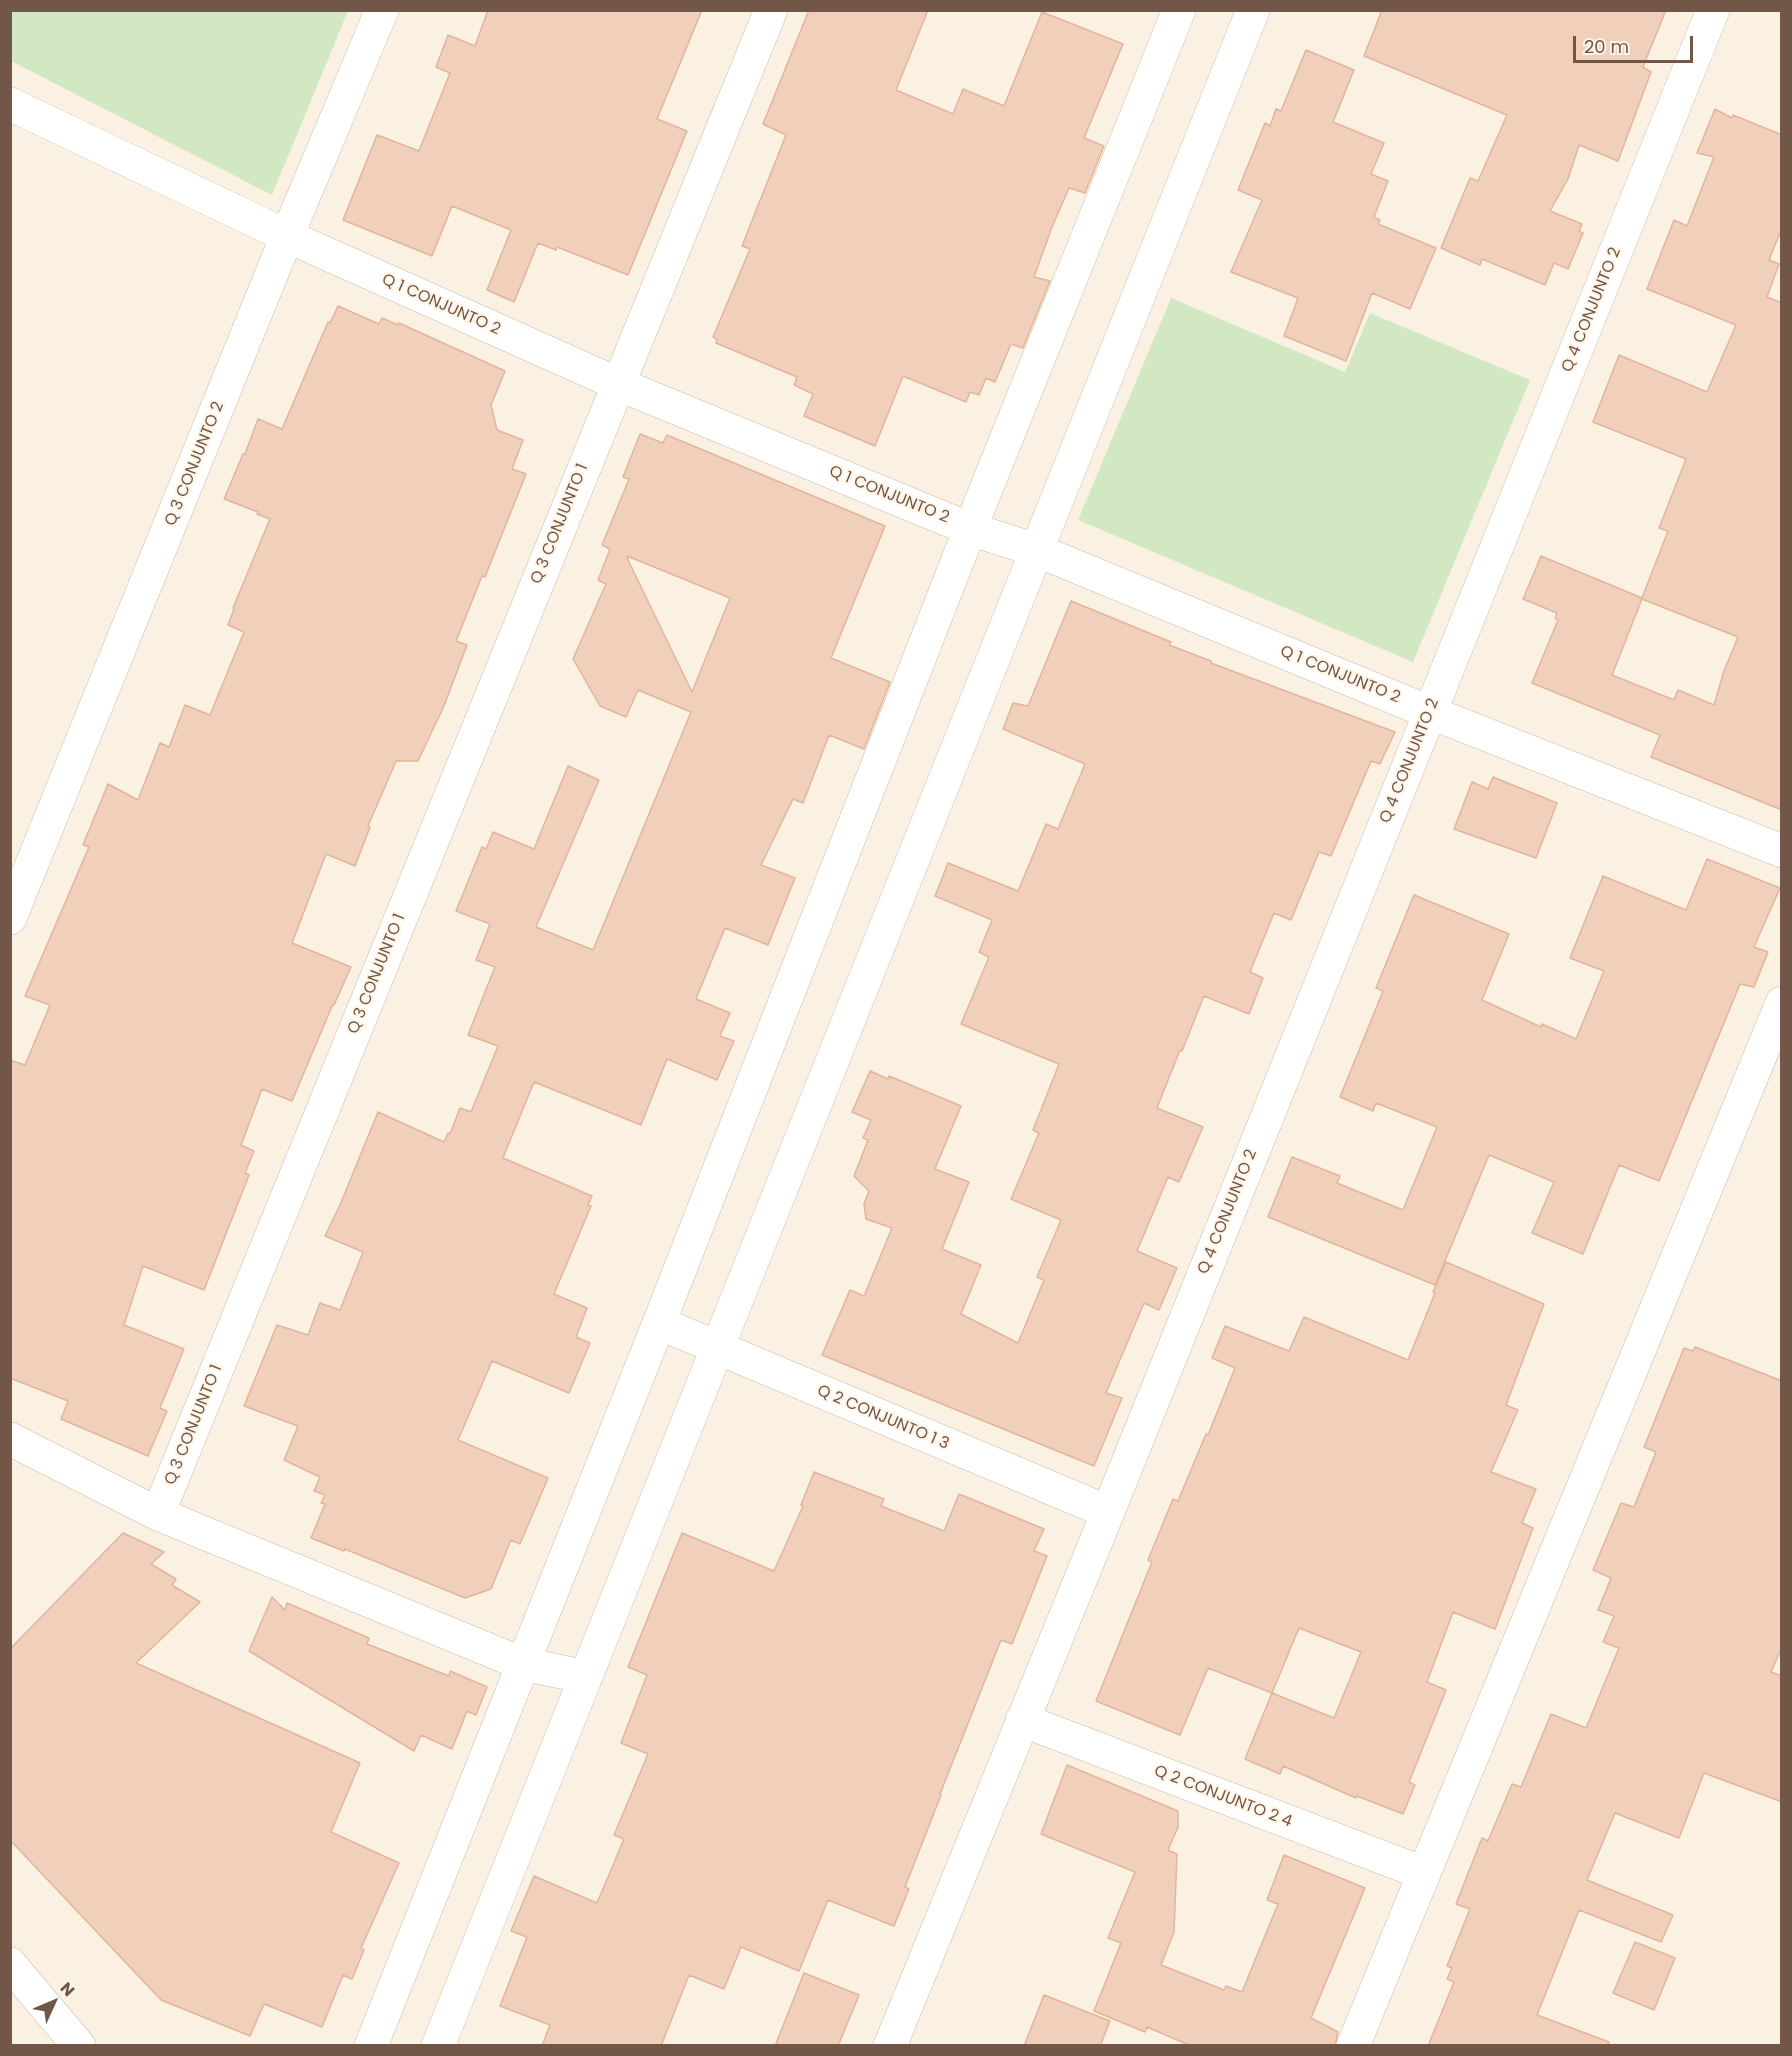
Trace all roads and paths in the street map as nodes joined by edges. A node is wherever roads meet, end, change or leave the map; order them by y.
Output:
1 (382, 10) edge
2 (771, 10) edge
3 (1179, 10) edge
4 (1253, 10) edge
5 (1713, 10) edge
6 (10, 104) edge
7 (287, 237) junction
8 (618, 384) junction
9 (970, 529) junction
10 (1036, 550) junction
11 (1429, 712) junction
12 (1782, 851) edge
13 (10, 918) edge
14 (1782, 1003) edge
15 (659, 1323) junction
16 (718, 1348) junction
17 (10, 1439) edge
18 (1108, 1512) junction
19 (158, 1514) junction
20 (523, 1664) junction
21 (586, 1677) junction
22 (1022, 1720) junction
23 (1423, 1874) junction
24 (10, 1964) edge
25 (79, 2046) edge
26 (371, 2046) edge
27 (438, 2046) edge
28 (890, 2046) edge
29 (1353, 2046) edge

1 - 7 street, Q 3 CONJUNTO 2
2 - 8 street, Q 3 CONJUNTO 1
3 - 9 street
4 - 10 street
5 - 11 street, Q 4 CONJUNTO 2
6 - 7 street, Q 1 CONJUNTO 2
7 - 8 street, Q 1 CONJUNTO 2
7 - 13 street, Q 3 CONJUNTO 2
8 - 9 street, Q 1 CONJUNTO 2
8 - 19 street, Q 3 CONJUNTO 1
9 - 10 street, Q 1 CONJUNTO 2
9 - 15 street
10 - 11 street, Q 1 CONJUNTO 2
10 - 16 street
11 - 12 street, Q 1 CONJUNTO 2
11 - 18 street, Q 4 CONJUNTO 2
14 - 23 street
15 - 16 street, Q 2 CONJUNTO 1 3
15 - 20 street
16 - 18 street, Q 2 CONJUNTO 1 3
16 - 21 street
17 - 19 street
18 - 22 street, Q 4 CONJUNTO 2
19 - 20 street
20 - 21 street
20 - 26 street
21 - 27 street
22 - 23 street, Q 2 CONJUNTO 2 4
22 - 28 street, Q 4 CONJUNTO 2
23 - 29 street
24 - 25 street

